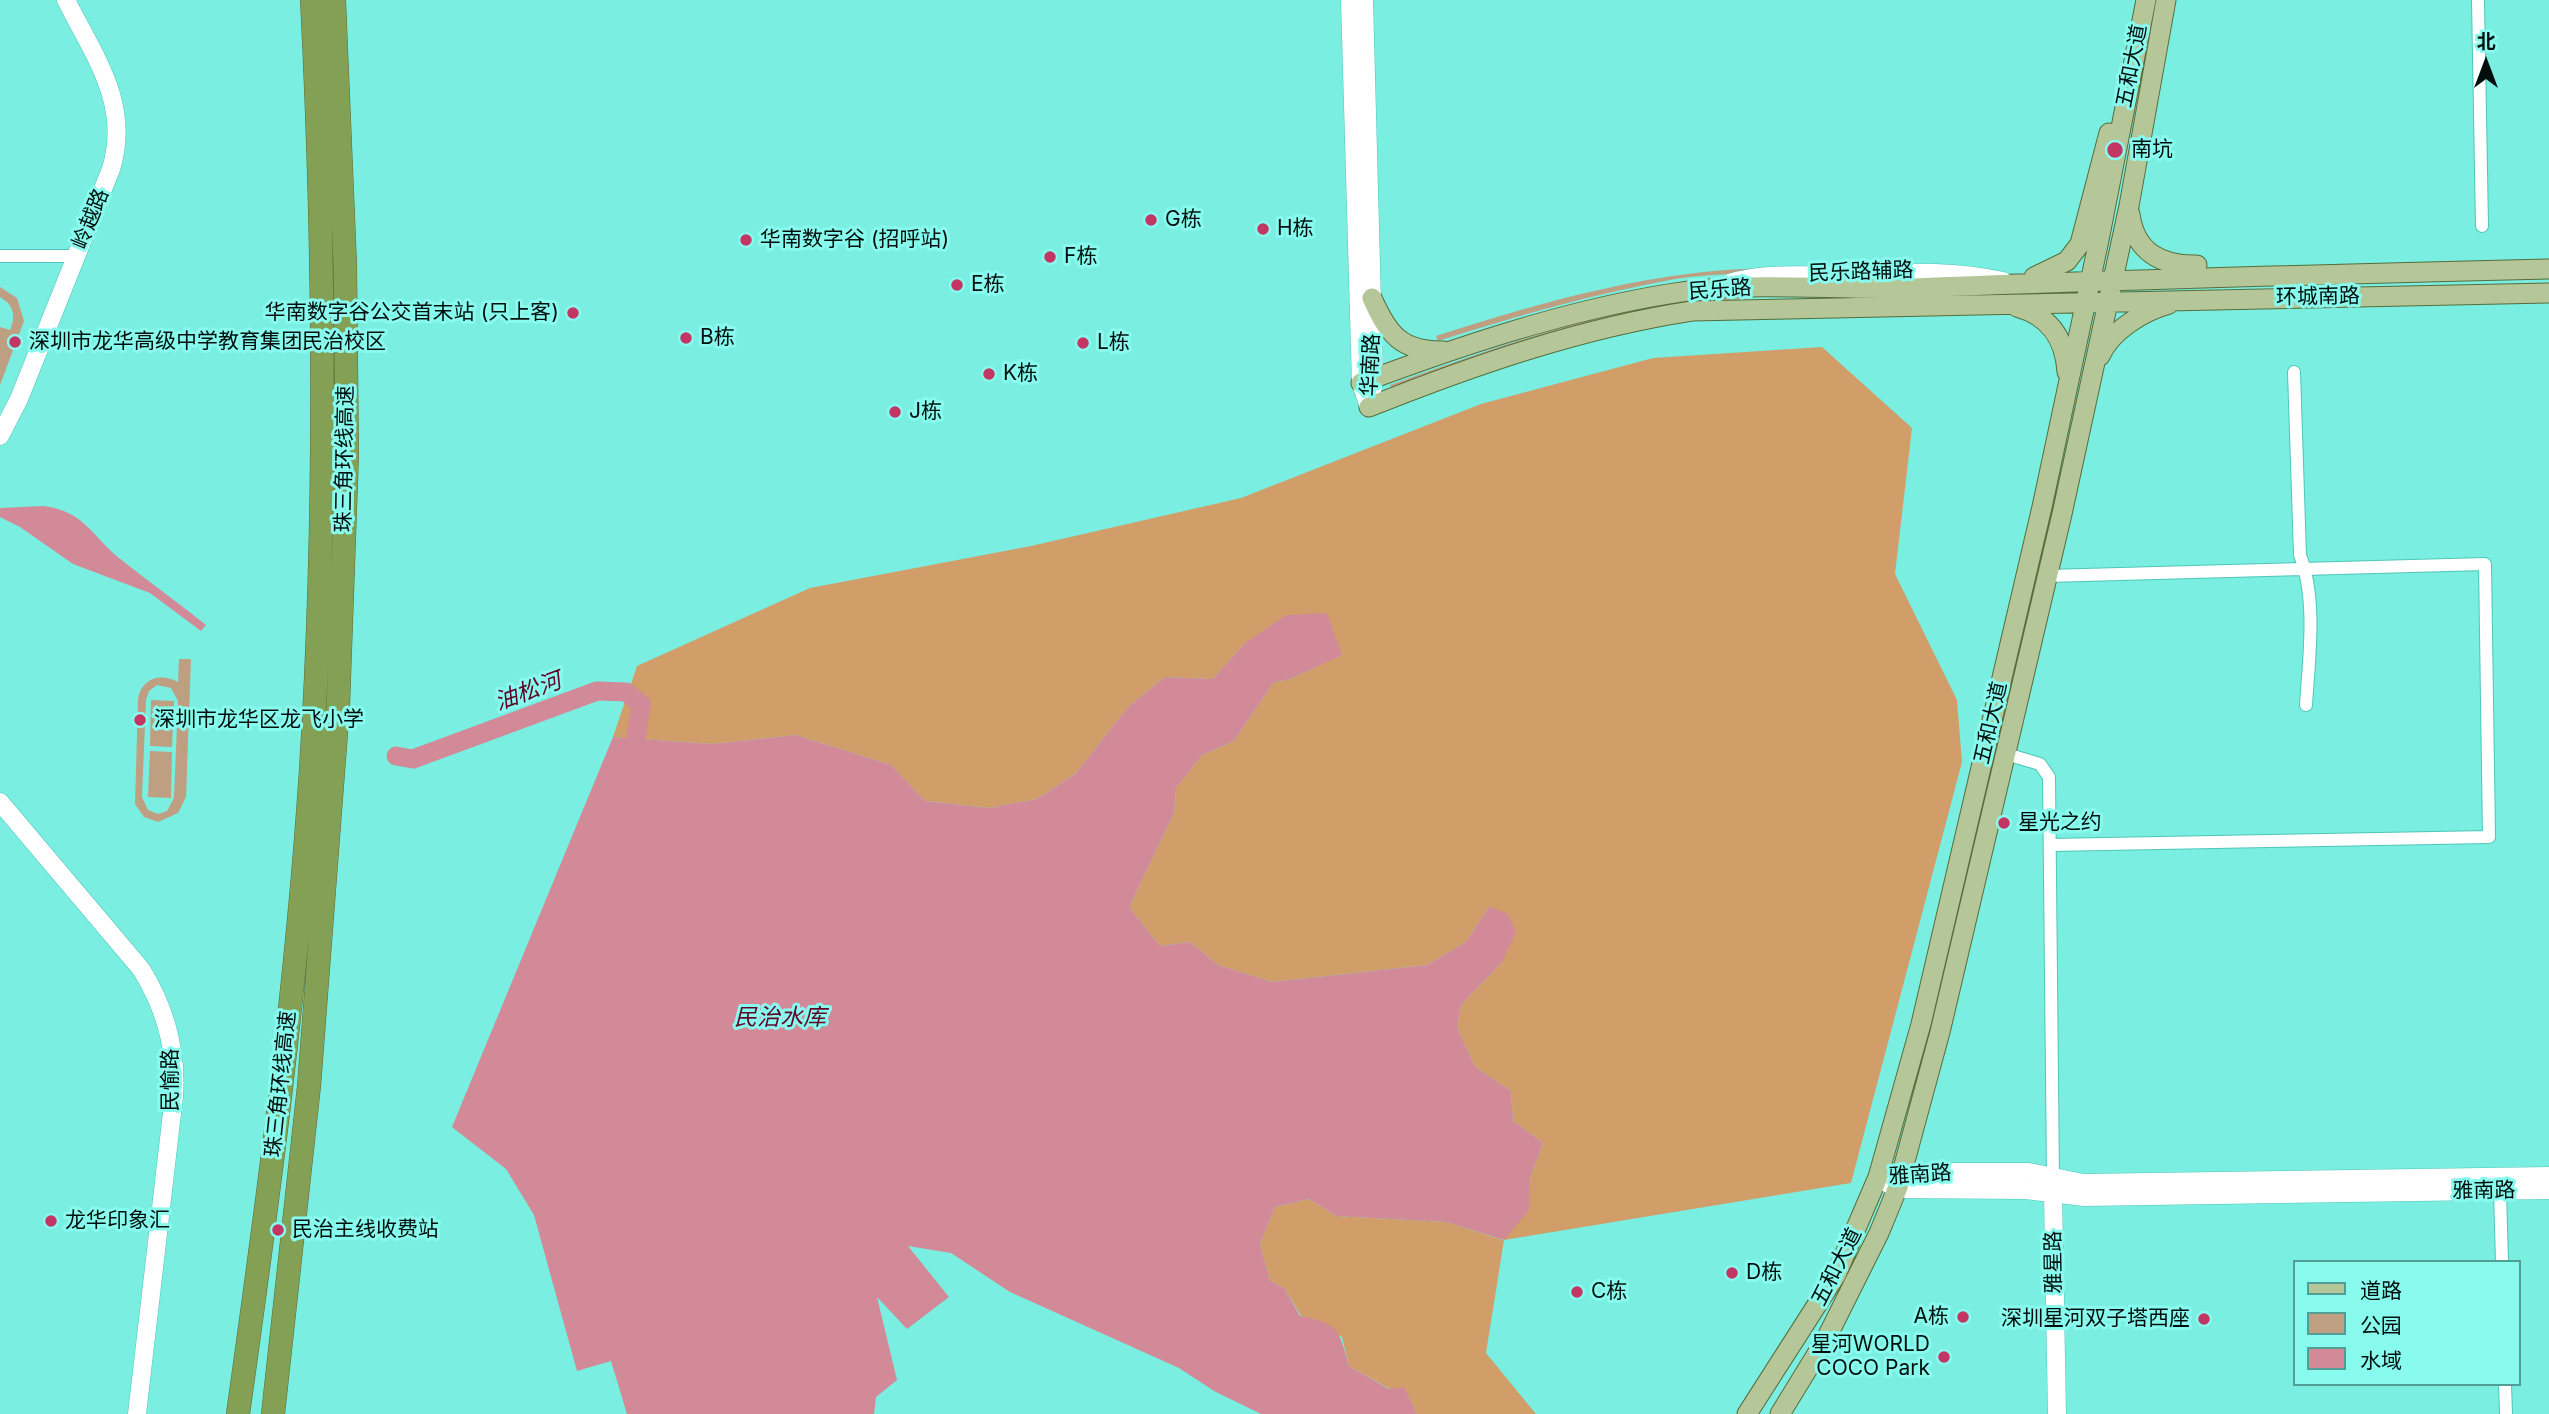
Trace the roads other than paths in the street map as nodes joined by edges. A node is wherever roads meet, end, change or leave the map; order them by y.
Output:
1 (66, 0) edge
2 (312, 0) edge
3 (334, 0) edge
4 (1350, 0) edge
5 (1364, 0) edge
6 (2146, 0) edge
7 (2166, 0) edge
8 (2478, 0) edge
9 (2132, 63) junction
10 (2129, 206) junction
11 (2482, 226) dead end
12 (0, 256) edge
13 (76, 256) junction
14 (2549, 270) edge
15 (2269, 275) junction
16 (2113, 278) junction
17 (2091, 279) junction
18 (2013, 283) junction
19 (2549, 293) edge
20 (1372, 298) junction
21 (2269, 298) junction
22 (2187, 300) junction
23 (2108, 301) junction
24 (2086, 302) junction
25 (2003, 304) junction
26 (1455, 351) junction
27 (2093, 370) junction
28 (2294, 372) dead end
29 (1368, 381) junction
30 (2066, 393) junction
31 (1369, 407) joint
32 (0, 436) edge
33 (2305, 569) junction
34 (2047, 576) junction
35 (2306, 705) dead end
36 (2006, 754) junction
37 (0, 802) edge
38 (2050, 845) junction
39 (2549, 1176) edge
40 (1878, 1177) junction
41 (1899, 1181) junction
42 (2053, 1185) junction
43 (2549, 1190) edge
44 (2500, 1191) junction
45 (2502, 1260) edge
46 (2505, 1386) edge
47 (137, 1414) edge
48 (238, 1414) edge
49 (273, 1414) edge
50 (1747, 1414) edge
51 (1780, 1414) edge
52 (2057, 1414) edge
53 (2506, 1414) edge

1 - 13 street, 岭越路
2 - 48 highway, 珠三角环线高速
3 - 49 highway, 珠三角环线高速
4 - 29 street, 华南路
5 - 20 street, 华南路
6 - 9 main road, 五和大道
7 - 10 main road, 五和大道
8 - 11 street
9 - 17 main road, 五和大道
9 - 18 main road
10 - 15 main road
10 - 16 main road, 五和大道
12 - 13 street
13 - 32 street, 岭越路
14 - 15 main road, 环城南路
15 - 16 main road, 环城南路
15 - 21 main road
16 - 17 main road, 环城南路
16 - 23 main road, 五和大道
17 - 18 main road, 民乐路
17 - 24 main road, 五和大道
18 - 26 main road, 民乐路
19 - 21 main road, 环城南路
20 - 26 main road
20 - 29 street, 华南路
21 - 22 main road, 环城南路
22 - 23 main road, 环城南路
22 - 27 main road
23 - 24 main road, 环城南路
23 - 27 main road, 五和大道
24 - 25 main road, 民乐路
24 - 30 main road, 五和大道
25 - 30 main road
25 - 31 main road, 民乐路
26 - 29 main road, 民乐路
27 - 34 main road, 五和大道
28 - 33 street
29 - 31 street, 华南路
30 - 40 main road, 五和大道
33 - 34 street
33 - 35 street
33 - 38 street
34 - 36 main road, 五和大道
36 - 38 street
36 - 41 main road, 五和大道
37 - 47 street, 民愉路
38 - 42 street
39 - 42 street, 雅南路
40 - 41 street, 雅南路
40 - 50 main road, 五和大道
41 - 42 street, 雅南路
41 - 51 main road, 五和大道
42 - 44 street, 雅南路
42 - 52 street, 雅星路
43 - 44 street, 雅南路
44 - 45 street
46 - 53 street

